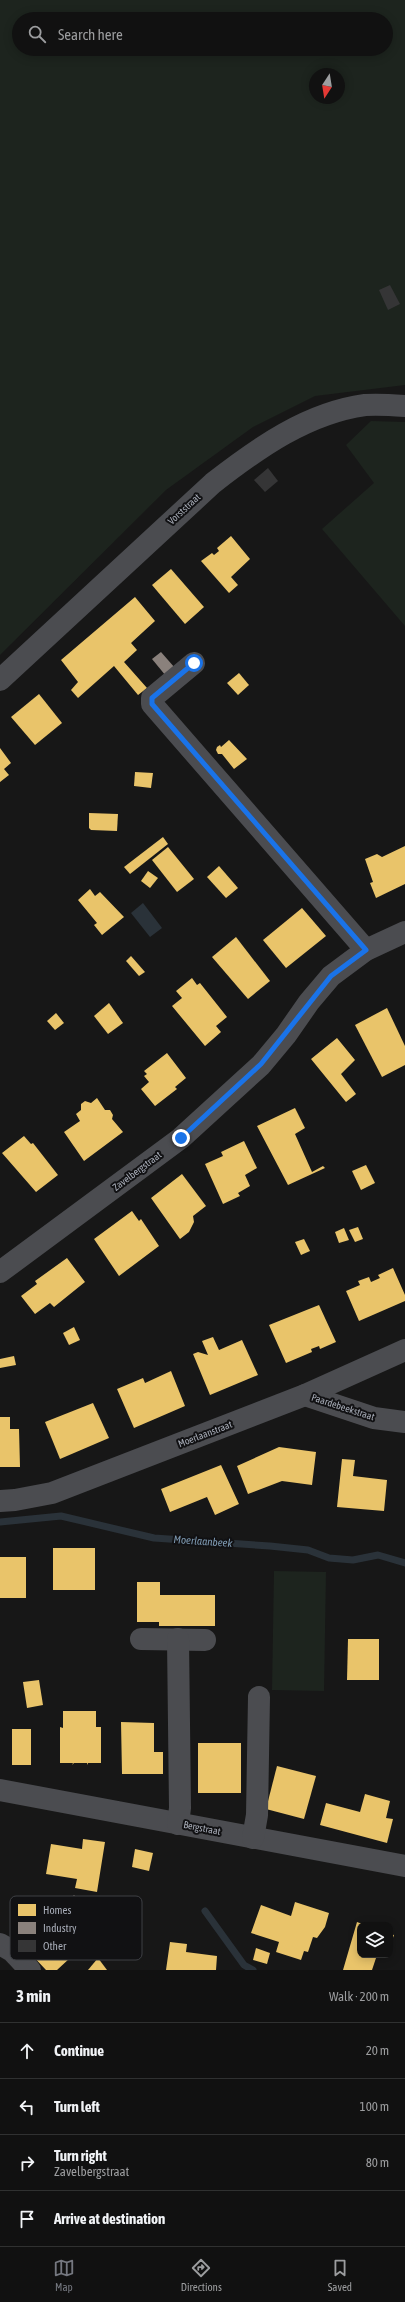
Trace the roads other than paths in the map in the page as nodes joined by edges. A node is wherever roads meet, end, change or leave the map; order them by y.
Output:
1 (405, 406) edge
2 (194, 663) dead end
3 (0, 680) edge
4 (405, 932) edge
5 (366, 950) junction
6 (0, 1272) edge
7 (405, 1350) edge
8 (305, 1395) junction
9 (405, 1422) edge
10 (0, 1501) edge
11 (141, 1639) dead end
12 (178, 1639) junction
13 (206, 1640) dead end
14 (259, 1697) dead end
15 (0, 1790) edge
16 (178, 1824) junction
17 (253, 1838) junction
18 (405, 1866) edge
19 (0, 1944) edge
20 (10, 1950) edge
21 (21, 1960) edge
22 (30, 1970) edge

1 - 3 street, Vorststraat
2 - 5 street
4 - 5 street, Zavelbergstraat
5 - 6 street, Zavelbergstraat
7 - 8 street, Moerlaanstraat
8 - 9 street, Paardebeekstraat
8 - 10 street, Moerlaanstraat
11 - 12 street
12 - 13 street
12 - 16 street
14 - 17 street
15 - 16 street, Bergstraat
16 - 17 street, Bergstraat
17 - 18 street, Bergstraat
19 - 20 street
21 - 22 street

